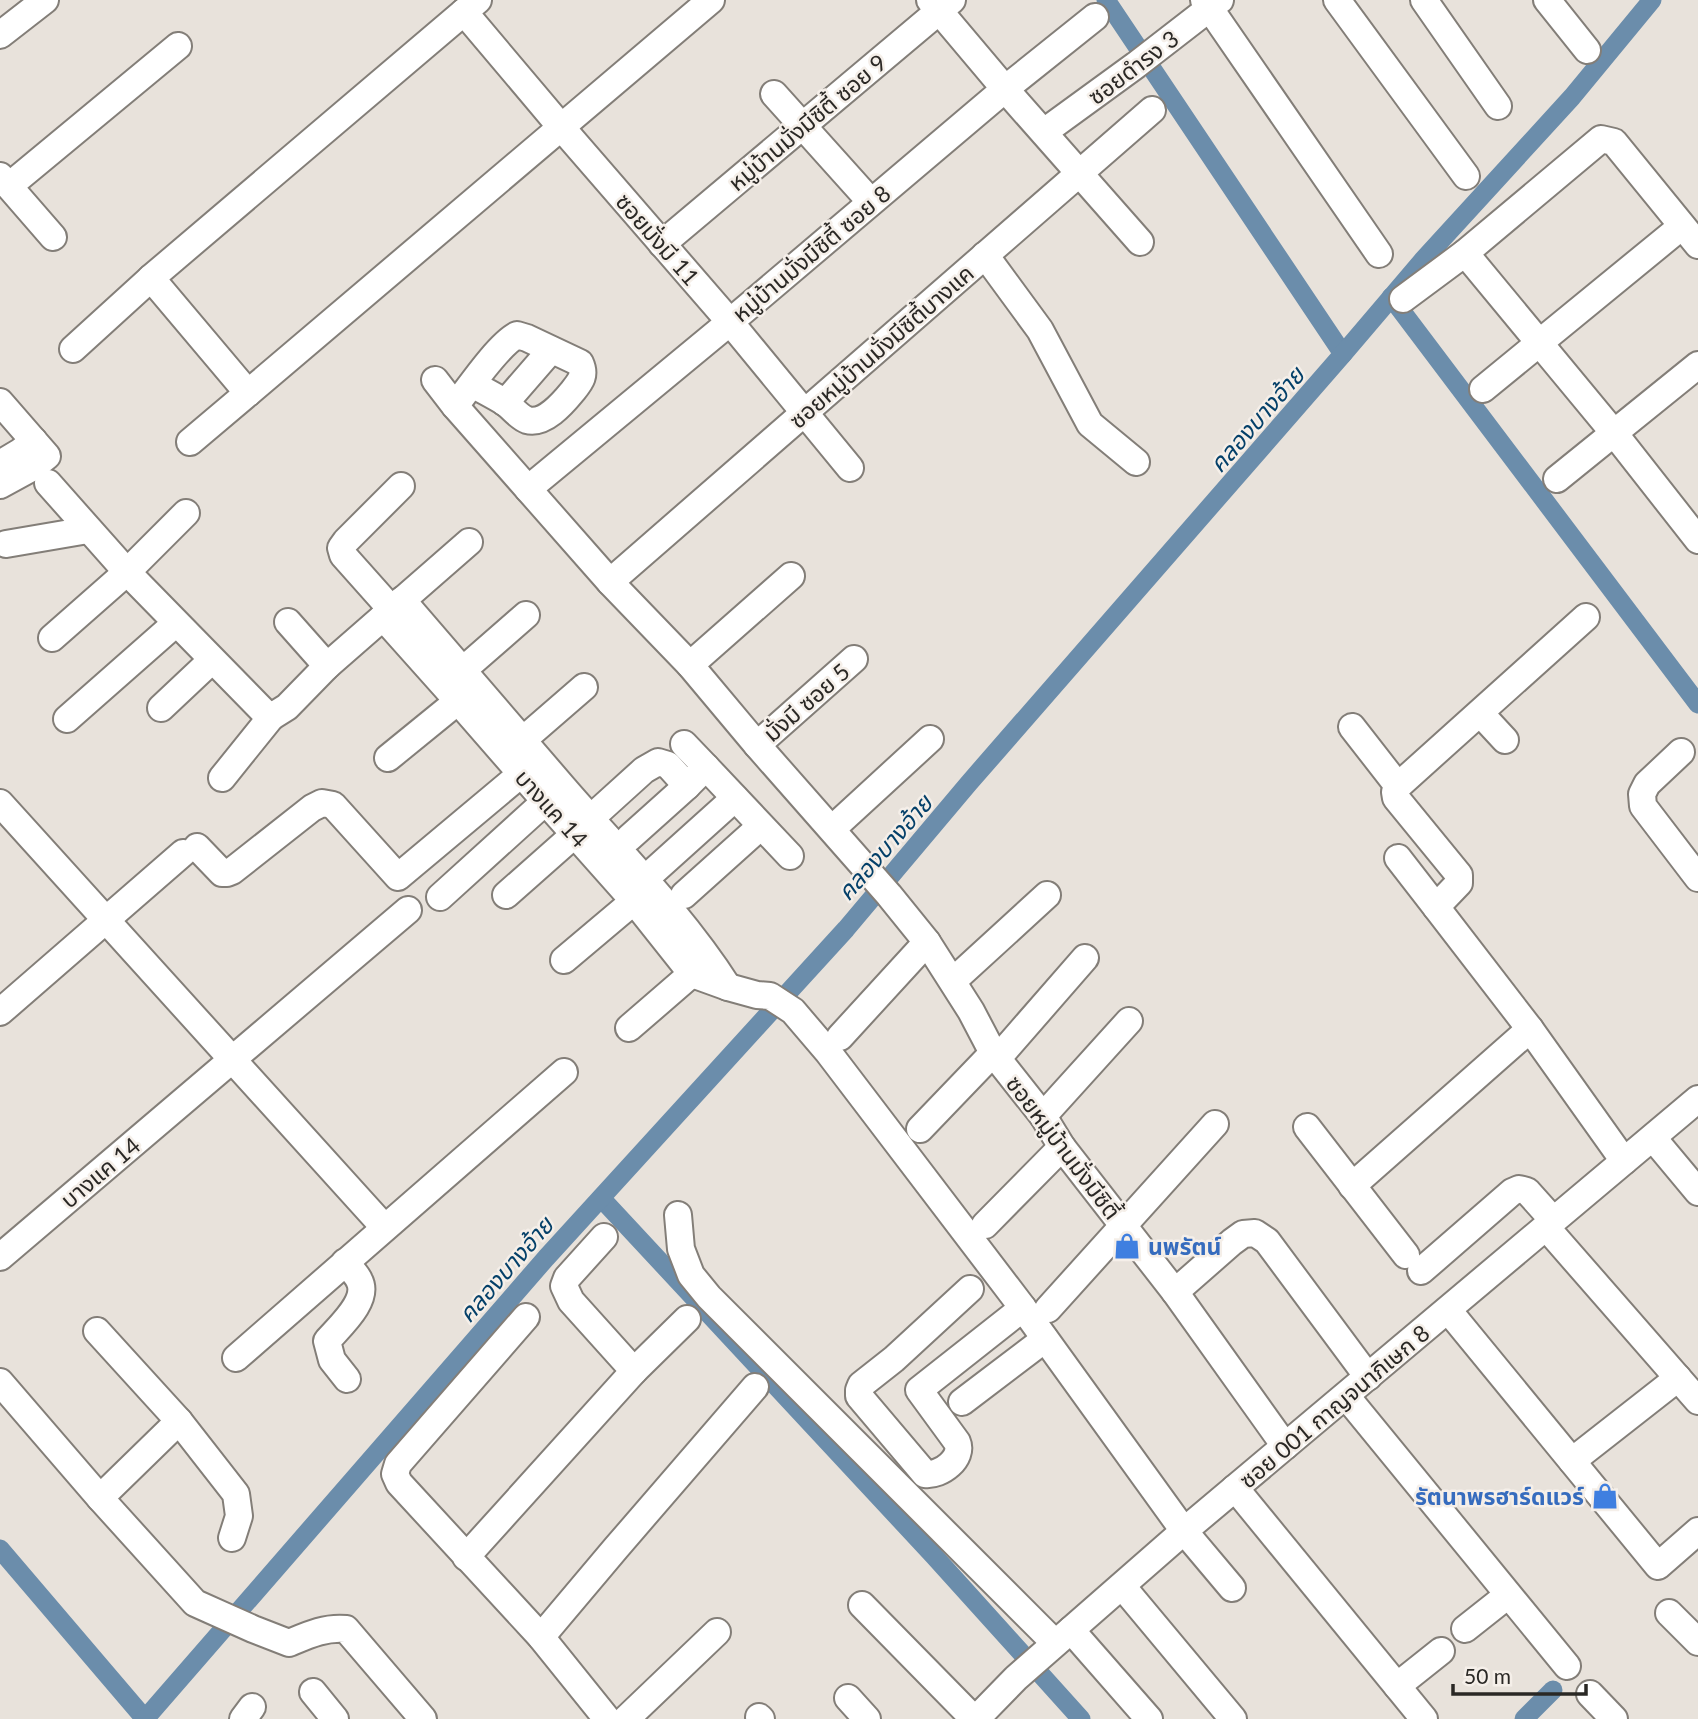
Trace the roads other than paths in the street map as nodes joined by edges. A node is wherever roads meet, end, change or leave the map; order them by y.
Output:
1 (46, 0) edge
2 (711, 0) edge
3 (1424, 0) edge
4 (1547, 0) edge
5 (1212, 2) edge
6 (1341, 2) edge
7 (941, 3) edge
8 (471, 6) edge
9 (1095, 17) dead end
10 (0, 35) edge
11 (178, 46) dead end
12 (1587, 50) dead end
13 (1005, 89) junction
14 (775, 94) dead end
15 (1498, 106) dead end
16 (1152, 110) dead end
17 (803, 125) junction
18 (561, 127) junction
19 (1044, 132) junction
20 (1080, 173) junction
21 (1466, 176) dead end
22 (5, 181) edge
23 (871, 202) junction
24 (1690, 236) edge
25 (53, 237) dead end
26 (1140, 242) dead end
27 (662, 244) junction
28 (1465, 253) junction
29 (1379, 254) dead end
30 (985, 255) junction
31 (151, 278) junction
32 (1403, 299) dead end
33 (730, 322) junction
34 (1539, 343) junction
35 (73, 349) dead end
36 (551, 350) junction
37 (1698, 365) edge
38 (435, 380) dead end
39 (472, 384) junction
40 (1483, 389) dead end
41 (248, 393) junction
42 (0, 402) edge
43 (505, 403) junction
44 (455, 406) junction
45 (804, 412) junction
46 (0, 429) edge
47 (1614, 433) junction
48 (190, 442) dead end
49 (27, 461) edge
50 (1136, 462) dead end
51 (850, 467) dead end
52 (1557, 479) dead end
53 (0, 485) edge
54 (401, 486) dead end
55 (528, 488) junction
56 (186, 513) dead end
57 (88, 530) junction
58 (1698, 540) edge
59 (469, 542) dead end
60 (6, 544) dead end
61 (127, 572) junction
62 (791, 576) dead end
63 (610, 582) junction
64 (392, 609) junction
65 (526, 615) dead end
66 (1586, 617) dead end
67 (288, 622) dead end
68 (176, 623) junction
69 (52, 638) dead end
70 (854, 659) dead end
71 (212, 660) junction
72 (690, 665) junction
73 (327, 666) junction
74 (463, 670) junction
75 (584, 687) dead end
76 (458, 701) junction
77 (161, 708) dead end
78 (1479, 713) junction
79 (271, 717) junction
80 (67, 719) dead end
81 (1352, 727) dead end
82 (524, 739) junction
83 (930, 739) dead end
84 (1504, 740) dead end
85 (684, 744) dead end
86 (757, 745) junction
87 (1681, 752) dead end
88 (388, 758) dead end
89 (706, 767) junction
90 (521, 774) junction
91 (222, 778) dead end
92 (687, 786) junction
93 (1398, 786) junction
94 (553, 794) junction
95 (735, 798) junction
96 (0, 803) edge
97 (583, 826) junction
98 (761, 826) junction
99 (832, 830) junction
100 (628, 838) dead end
101 (790, 856) dead end
102 (1398, 858) dead end
103 (1698, 878) edge
104 (640, 886) junction
105 (506, 895) dead end
106 (684, 895) dead end
107 (1046, 895) dead end
108 (440, 897) dead end
109 (1436, 907) junction
110 (408, 910) dead end
111 (107, 920) junction
112 (927, 942) junction
113 (1085, 958) dead end
114 (564, 960) dead end
115 (700, 966) junction
116 (953, 981) junction
117 (0, 1012) edge
118 (1129, 1021) dead end
119 (629, 1028) dead end
120 (1530, 1029) junction
121 (840, 1037) dead end
122 (995, 1056) junction
123 (232, 1060) junction
124 (564, 1072) dead end
125 (1698, 1099) edge
126 (1043, 1116) junction
127 (1215, 1124) dead end
128 (1307, 1127) dead end
129 (919, 1129) dead end
130 (1653, 1138) junction
131 (1062, 1147) junction
132 (1624, 1161) junction
133 (1353, 1186) junction
134 (1698, 1192) edge
135 (678, 1215) dead end
136 (1549, 1223) junction
137 (985, 1225) dead end
138 (1124, 1226) junction
139 (384, 1227) junction
140 (604, 1237) dead end
141 (0, 1257) edge
142 (345, 1262) junction
143 (970, 1289) dead end
144 (1175, 1292) junction
145 (1035, 1308) junction
146 (1448, 1310) junction
147 (526, 1317) dead end
148 (687, 1319) dead end
149 (97, 1331) dead end
150 (1045, 1339) junction
151 (236, 1358) dead end
152 (894, 1359) junction
153 (634, 1371) junction
154 (1368, 1377) junction
155 (1678, 1378) junction
156 (347, 1379) dead end
157 (0, 1382) edge
158 (755, 1387) dead end
159 (919, 1390) junction
160 (1346, 1396) junction
161 (1698, 1401) edge
162 (962, 1402) dead end
163 (179, 1421) junction
164 (1285, 1446) junction
165 (1572, 1461) junction
166 (1235, 1488) junction
167 (100, 1498) junction
168 (1184, 1531) junction
169 (1698, 1531) edge
170 (232, 1538) dead end
171 (466, 1557) junction
172 (1122, 1586) junction
173 (1233, 1588) dead end
174 (1508, 1595) junction
175 (862, 1605) dead end
176 (1669, 1613) dead end
177 (1465, 1629) dead end
178 (717, 1632) dead end
179 (541, 1637) junction
180 (1063, 1637) junction
181 (1698, 1642) edge
182 (1441, 1651) dead end
183 (1567, 1666) dead end
184 (1397, 1686) junction
185 (313, 1692) dead end
186 (1590, 1694) dead end
187 (848, 1698) dead end
188 (335, 1719) edge
189 (423, 1719) edge
190 (607, 1719) edge
191 (625, 1719) edge
192 (867, 1719) edge
193 (975, 1719) edge
194 (1149, 1719) edge
195 (1233, 1719) edge
196 (1424, 1719) edge
197 (1614, 1719) edge

1 - 10 street
2 - 18 street
3 - 15 street
4 - 12 street
5 - 19 street, ซอยดำรง 3
5 - 29 street
6 - 21 street
7 - 13 street
7 - 17 street, หมู่บ้านมั่งมีซิตี้ ซอย 9
8 - 18 street, ซอยมั่งมี 11
8 - 31 street
9 - 13 street, หมู่บ้านมั่งมีซิตี้ ซอย 8
11 - 22 street
13 - 19 street
13 - 23 street, หมู่บ้านมั่งมีซิตี้ ซอย 8
14 - 17 street
16 - 20 street, ซอยหมู่บ้านมั่งมีซิตี้บางแค
17 - 23 street
17 - 27 street, หมู่บ้านมั่งมีซิตี้ ซอย 9
18 - 27 street, ซอยมั่งมี 11
18 - 41 street
19 - 20 street
20 - 26 street
20 - 30 street, ซอยหมู่บ้านมั่งมีซิตี้บางแค
22 - 25 street
23 - 33 street, หมู่บ้านมั่งมีซิตี้ ซอย 8
24 - 28 street
24 - 34 street
27 - 33 street, ซอยมั่งมี 11
28 - 32 street
28 - 34 street
30 - 45 street, ซอยหมู่บ้านมั่งมีซิตี้บางแค
30 - 50 street
31 - 35 street
31 - 41 street
33 - 45 street, ซอยมั่งมี 11
33 - 55 street, หมู่บ้านมั่งมีซิตี้ ซอย 8
34 - 40 street
34 - 47 street
36 - 39 street
36 - 43 street
36 - 43 street
37 - 47 street
38 - 44 street
39 - 43 street
39 - 44 street
41 - 48 street
42 - 49 street
44 - 55 street
45 - 51 street, ซอยมั่งมี 11
45 - 63 street, ซอยหมู่บ้านมั่งมีซิตี้บางแค
46 - 49 street
47 - 52 street
47 - 58 street
49 - 53 street
49 - 57 street
54 - 64 street
55 - 63 street
56 - 61 street
57 - 60 street
57 - 61 street
59 - 64 street
61 - 68 street
61 - 69 street
62 - 72 street
63 - 72 street
64 - 73 street
64 - 74 street, บางแค 14
64 - 76 street, บางแค 14
65 - 74 street
66 - 78 street
67 - 73 street
68 - 71 street
68 - 80 street
70 - 86 street, มั่งมี ซอย 5
71 - 77 street
71 - 79 street
72 - 86 street
73 - 79 street
74 - 82 street, บางแค 14
75 - 82 street
76 - 88 street
76 - 90 street, บางแค 14
78 - 84 street
78 - 93 street
79 - 91 street
81 - 93 street
82 - 94 street, บางแค 14
83 - 99 street
85 - 89 street
86 - 99 street
87 - 103 street
89 - 92 street
89 - 95 street
90 - 94 street, บางแค 14
90 - 111 street
92 - 97 street
92 - 100 street
93 - 109 street
94 - 97 street, บางแค 14
94 - 108 street
95 - 98 street
95 - 104 street
96 - 111 street
97 - 104 street, บางแค 14
97 - 105 street
98 - 101 street
98 - 106 street
99 - 112 street, ซอยหมู่บ้านมั่งมีซิตี้
102 - 109 street
104 - 114 street
104 - 115 street, บางแค 14
107 - 116 street
109 - 120 street
110 - 123 street, บางแค 14
111 - 117 street
111 - 123 street
112 - 116 street, ซอยหมู่บ้านมั่งมีซิตี้
112 - 121 street
113 - 122 street
115 - 119 street
115 - 145 street, บางแค 14
116 - 122 street, ซอยหมู่บ้านมั่งมีซิตี้
118 - 126 street
120 - 132 street
120 - 133 street
122 - 126 street, ซอยหมู่บ้านมั่งมีซิตี้
122 - 129 street
123 - 139 street
123 - 141 street, บางแค 14
124 - 139 street
125 - 130 street, ซอย 001 กาญจนาภิเษก 8
126 - 131 street, ซอยหมู่บ้านมั่งมีซิตี้
127 - 138 street
128 - 133 street
130 - 132 street, ซอย 001 กาญจนาภิเษก 8
130 - 134 street
131 - 137 street
131 - 138 street, ซอยหมู่บ้านมั่งมีซิตี้
132 - 136 street, ซอย 001 กาญจนาภิเษก 8
133 - 136 street
135 - 180 street
136 - 146 street, ซอย 001 กาญจนาภิเษก 8
136 - 155 street
138 - 144 street, ซอยหมู่บ้านมั่งมีซิตี้
138 - 145 street
139 - 142 street
140 - 153 street
142 - 151 street
142 - 156 street
143 - 152 street
144 - 154 street
144 - 164 street, ซอยหมู่บ้านมั่งมีซิตี้
145 - 150 street
145 - 159 street
146 - 154 street, ซอย 001 กาญจนาภิเษก 8
146 - 165 street
147 - 171 street
148 - 153 street
149 - 163 street
150 - 162 street
150 - 168 street
152 - 159 street
152 - 159 street
153 - 171 street
154 - 160 street, ซอย 001 กาญจนาภิเษก 8
155 - 161 street
155 - 165 street
157 - 167 street
158 - 179 street
160 - 164 street, ซอย 001 กาญจนาภิเษก 8
160 - 174 street
163 - 167 street
163 - 170 street
164 - 166 street, ซอย 001 กาญจนาภิเษก 8
165 - 169 street
166 - 168 street, ซอย 001 กาญจนาภิเษก 8
166 - 184 street
167 - 189 street
168 - 172 street, ซอย 001 กาญจนาภิเษก 8
168 - 173 street
171 - 179 street
172 - 180 street, ซอย 001 กาญจนาภิเษก 8
172 - 195 street
174 - 177 street
174 - 183 street
175 - 193 street
176 - 181 street
178 - 191 street
179 - 190 street
180 - 193 street, ซอย 001 กาญจนาภิเษก 8
180 - 194 street
182 - 184 street
184 - 196 street
185 - 188 street
186 - 197 street
187 - 192 street

